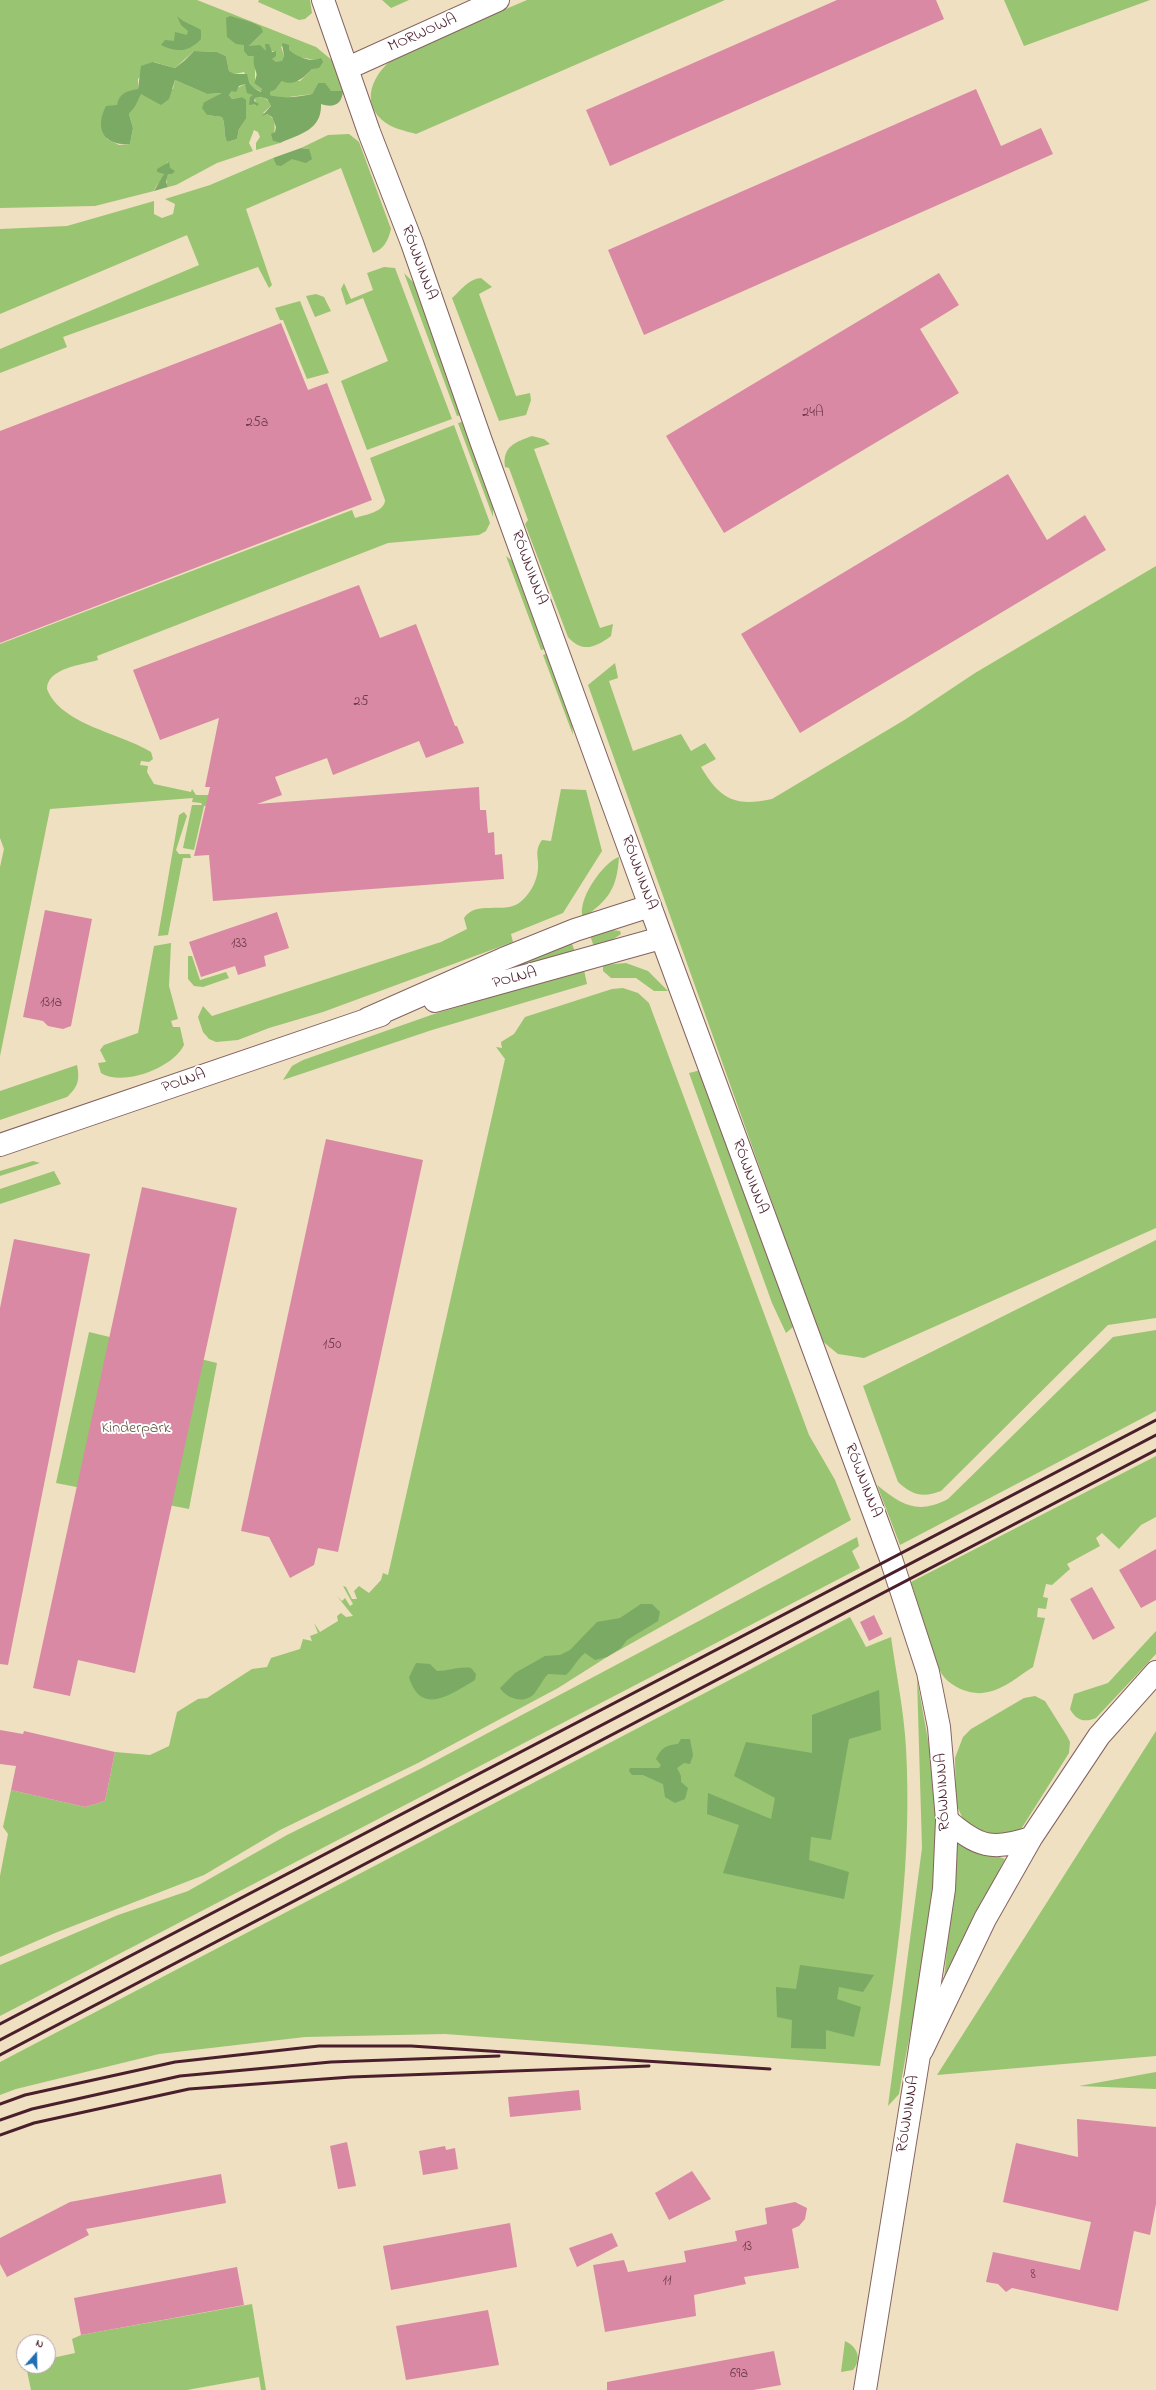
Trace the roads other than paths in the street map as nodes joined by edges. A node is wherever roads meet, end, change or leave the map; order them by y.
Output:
1 (323, 0) edge
2 (498, 0) edge
3 (348, 68) junction
4 (650, 906) junction
5 (662, 938) junction
6 (367, 1019) junction
7 (0, 1145) edge
8 (1156, 1672) edge
9 (947, 1820) junction
10 (1030, 1838) junction
11 (919, 2055) junction
12 (864, 2390) edge

1 - 3 street, RÓWNINNA
2 - 3 street, MORWOWA
3 - 4 street, RÓWNINNA
4 - 5 street, RÓWNINNA
4 - 6 street, POLNA
5 - 6 street, POLNA
5 - 9 street, RÓWNINNA
6 - 7 street, POLNA
8 - 10 street
9 - 10 street
9 - 11 street, RÓWNINNA
10 - 11 street
11 - 12 street, RÓWNINNA

